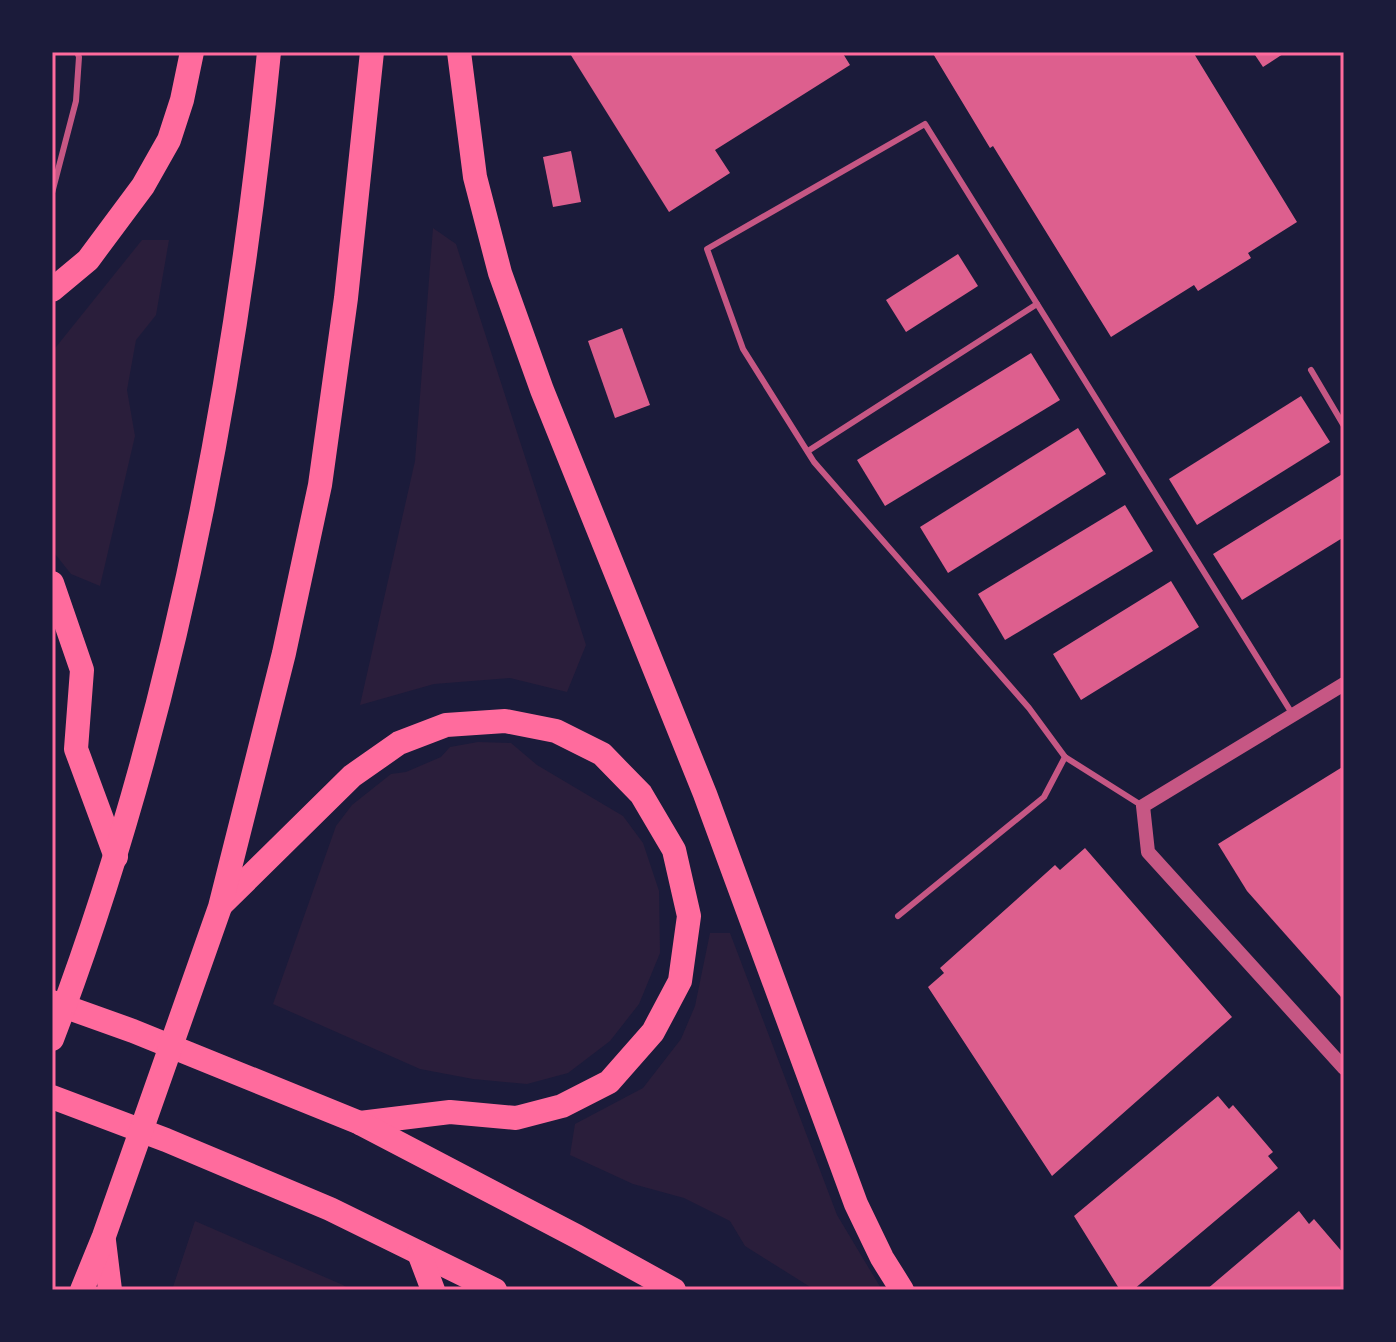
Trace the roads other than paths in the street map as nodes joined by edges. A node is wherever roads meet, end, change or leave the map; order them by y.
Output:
1 (77, 52) edge
2 (192, 52) edge
3 (269, 52) edge
4 (372, 52) edge
5 (459, 52) edge
6 (52, 193) edge
7 (52, 290) edge
8 (1037, 304) junction
9 (1311, 370) dead end
10 (1344, 426) edge
11 (808, 451) junction
12 (52, 583) edge
13 (1344, 684) edge
14 (1293, 715) junction
15 (1065, 757) junction
16 (1143, 806) junction
17 (116, 857) junction
18 (220, 907) junction
19 (898, 916) dead end
20 (52, 1002) edge
21 (52, 1039) edge
22 (1342, 1062) edge
23 (52, 1097) edge
24 (360, 1123) junction
25 (104, 1236) junction
26 (419, 1253) junction
27 (82, 1290) edge
28 (110, 1290) edge
29 (433, 1290) edge
30 (495, 1290) edge
31 (674, 1290) edge
32 (902, 1290) edge

1 - 6 lane
2 - 7 highway
3 - 17 highway
4 - 18 highway
5 - 32 highway
8 - 11 lane
8 - 11 lane
8 - 14 lane
9 - 10 lane
11 - 15 lane
12 - 17 highway
13 - 14 street
14 - 16 street
15 - 16 lane
15 - 19 lane
16 - 22 street
17 - 21 highway
18 - 24 highway
18 - 25 highway
20 - 24 highway
23 - 26 highway
24 - 31 highway
25 - 27 highway
25 - 28 highway
26 - 29 highway
26 - 30 highway

